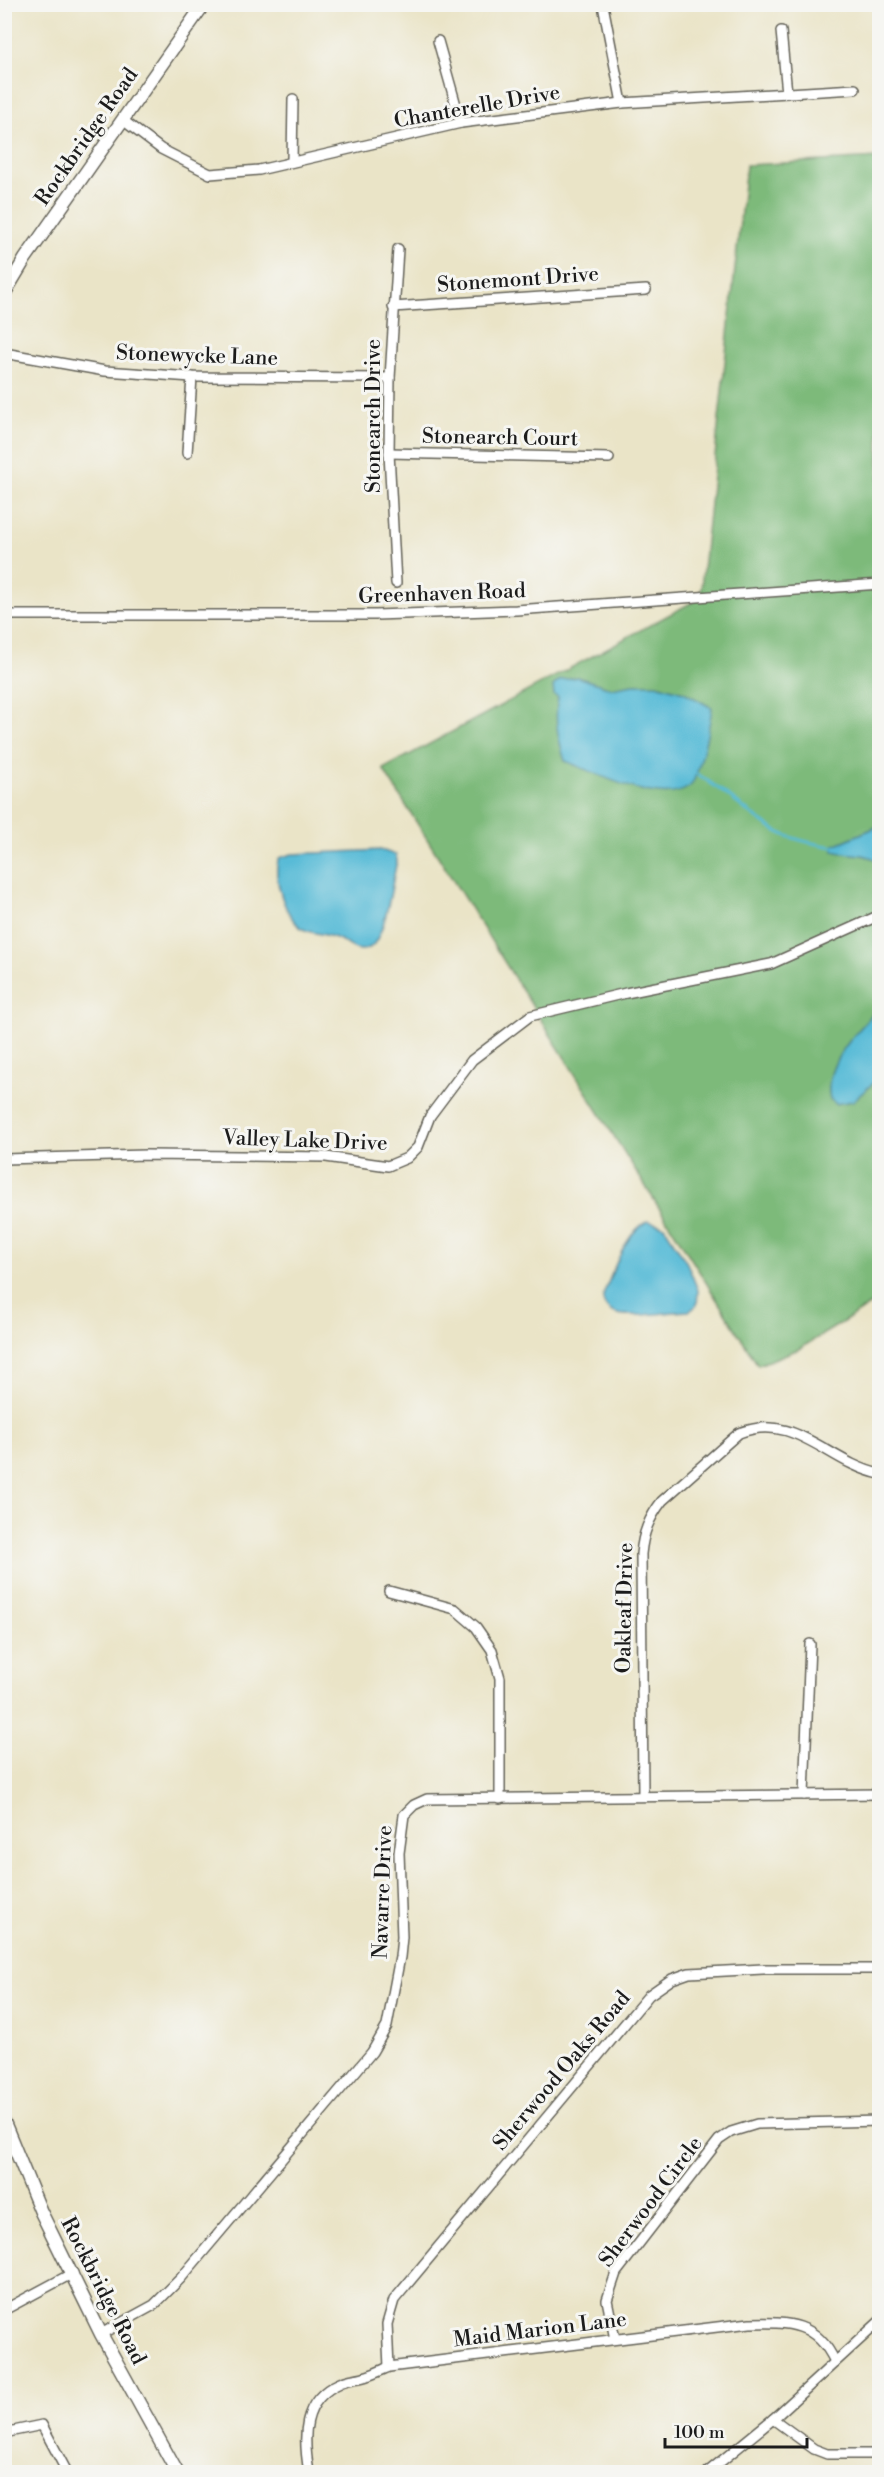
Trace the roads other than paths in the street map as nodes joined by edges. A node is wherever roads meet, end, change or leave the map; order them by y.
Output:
1 (204, 4) edge
2 (603, 5) edge
3 (780, 31) dead end
4 (438, 41) dead end
5 (855, 89) dead end
6 (787, 93) junction
7 (293, 99) dead end
8 (622, 103) junction
9 (124, 120) junction
10 (461, 123) junction
11 (292, 162) junction
12 (398, 249) dead end
13 (646, 290) dead end
14 (4, 294) edge
15 (393, 307) junction
16 (4, 353) edge
17 (192, 377) junction
18 (390, 378) junction
19 (187, 453) dead end
20 (389, 453) junction
21 (609, 458) dead end
22 (396, 583) dead end
23 (879, 584) edge
24 (4, 615) edge
25 (879, 915) edge
26 (4, 1159) edge
27 (879, 1474) edge
28 (389, 1591) dead end
29 (810, 1644) dead end
30 (879, 1794) edge
31 (804, 1795) junction
32 (643, 1796) junction
33 (501, 1799) junction
34 (879, 1969) edge
35 (879, 2121) edge
36 (4, 2122) edge
37 (73, 2273) junction
38 (4, 2310) edge
39 (879, 2321) edge
40 (101, 2334) junction
41 (615, 2339) junction
42 (835, 2362) junction
43 (389, 2367) junction
44 (773, 2419) junction
45 (4, 2433) edge
46 (879, 2454) edge
47 (67, 2472) edge
48 (177, 2472) edge
49 (309, 2472) edge
50 (708, 2472) edge

1 - 9 main road, Rockbridge Road
2 - 8 street
3 - 6 street
4 - 10 street
5 - 6 street, Chanterelle Drive
6 - 8 street, Chanterelle Drive
7 - 11 street
8 - 10 street, Chanterelle Drive
9 - 11 street, Chanterelle Drive
9 - 14 main road, Rockbridge Road
10 - 11 street, Chanterelle Drive
12 - 15 street, Stonearch Drive
13 - 15 street, Stonemont Drive
15 - 18 street, Stonearch Drive
16 - 17 street, Stonewycke Lane
17 - 18 street, Stonewycke Lane
17 - 19 street
18 - 20 street, Stonearch Drive
20 - 21 street, Stonearch Court
20 - 22 street, Stonearch Drive
23 - 24 street, Greenhaven Road
25 - 26 street, Valley Lake Drive
27 - 32 street, Oakleaf Drive
28 - 33 street
29 - 31 street
30 - 31 street, Navarre Drive
31 - 32 street, Navarre Drive
32 - 33 street, Navarre Drive
33 - 40 street, Navarre Drive
34 - 43 street, Sherwood Oaks Road
35 - 41 street, Sherwood Circle
36 - 37 main road, Rockbridge Road
37 - 38 street
37 - 40 main road, Rockbridge Road
39 - 42 street
40 - 48 main road, Rockbridge Road
41 - 42 street, Maid Marion Lane
41 - 43 street, Maid Marion Lane
42 - 44 street
43 - 49 street, Maid Marion Lane
44 - 46 street
44 - 50 street
45 - 47 street

